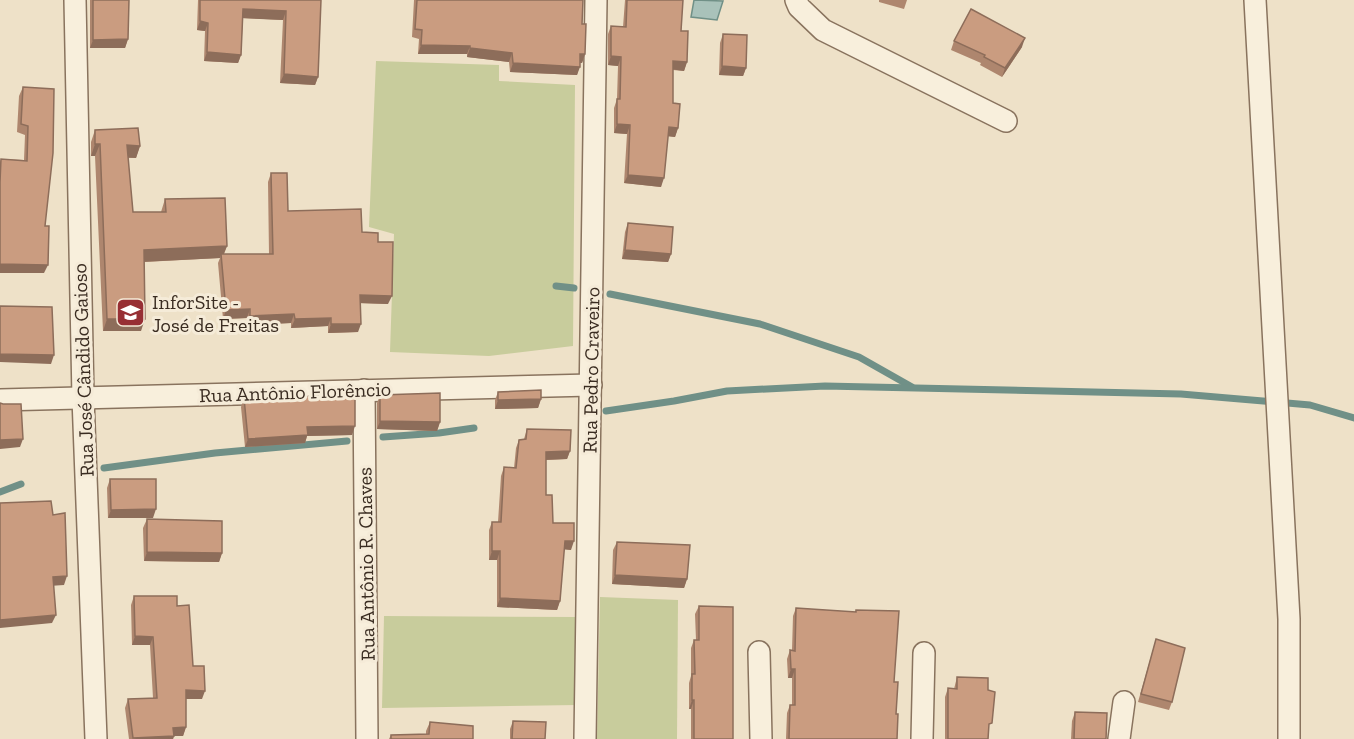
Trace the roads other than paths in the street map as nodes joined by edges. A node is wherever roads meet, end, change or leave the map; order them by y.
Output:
1 (75, 0) edge
2 (596, 0) edge
3 (796, 0) edge
4 (1255, 0) edge
5 (1006, 121) dead end
6 (591, 385) junction
7 (364, 390) junction
8 (83, 398) junction
9 (0, 400) edge
10 (759, 652) dead end
11 (924, 653) dead end
12 (1124, 702) dead end
13 (96, 739) edge
14 (367, 739) edge
15 (585, 739) edge
16 (761, 739) edge
17 (922, 739) edge
18 (1119, 739) edge
19 (1289, 739) edge

1 - 8 street, Rua José Cândido Gaioso
2 - 6 street, Rua Pedro Craveiro
3 - 5 street
4 - 19 street
6 - 7 street, Rua Antônio Florêncio
6 - 15 street, Rua Pedro Craveiro
7 - 8 street, Rua Antônio Florêncio
7 - 14 street, Rua Antônio R. Chaves
8 - 9 street, Rua Antônio Florêncio
8 - 13 street, Rua José Cândido Gaioso
10 - 16 street
11 - 17 street
12 - 18 street

